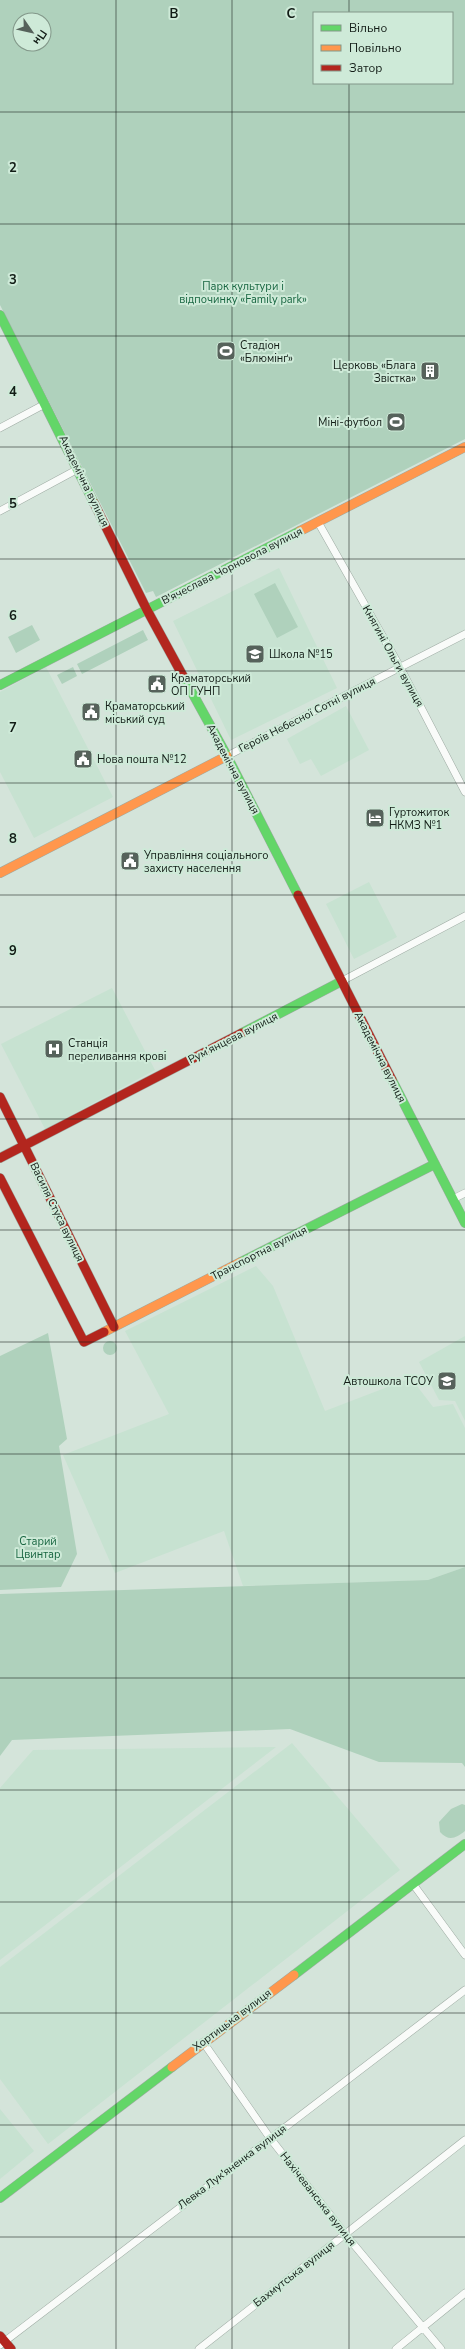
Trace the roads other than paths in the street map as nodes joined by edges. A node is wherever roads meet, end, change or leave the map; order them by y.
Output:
1 (0, 315) edge
2 (45, 404) junction
3 (0, 428) edge
4 (465, 447) edge
5 (78, 469) junction
6 (0, 511) edge
7 (318, 522) junction
8 (147, 610) junction
9 (465, 634) edge
10 (400, 668) junction
11 (0, 685) edge
12 (227, 756) junction
13 (465, 792) edge
14 (0, 873) edge
15 (465, 916) edge
16 (342, 981) junction
17 (0, 1096) edge
18 (25, 1145) junction
19 (0, 1158) edge
20 (435, 1164) junction
21 (0, 1178) edge
22 (465, 1192) edge
23 (453, 1199) junction
24 (465, 1223) edge
25 (114, 1327) junction
26 (465, 1844) edge
27 (413, 1884) junction
28 (465, 1955) edge
29 (465, 1990) edge
30 (203, 2042) junction
31 (270, 2138) junction
32 (465, 2140) edge
33 (0, 2198) edge
34 (345, 2234) junction
35 (465, 2293) edge
36 (424, 2327) junction
37 (2, 2341) edge
38 (11, 2349) edge
39 (199, 2349) edge
40 (396, 2349) edge
41 (441, 2349) edge

1 - 2 street, Академічна вулиця
2 - 3 street
2 - 5 street, Академічна вулиця
4 - 7 street, В'ячеслава Чорновола вулиця
5 - 6 street
5 - 8 street, Академічна вулиця
7 - 8 street, В'ячеслава Чорновола вулиця
7 - 10 street, Княгині Ольги вулиця
8 - 11 street, В'ячеслава Чорновола вулиця
8 - 12 street, Академічна вулиця
9 - 10 street, Героїв Небесної Сотні вулиця
10 - 12 street, Героїв Небесної Сотні вулиця
10 - 13 street, Княгині Ольги вулиця
12 - 14 street, Героїв Небесної Сотні вулиця
12 - 16 street, Академічна вулиця
15 - 16 street, Рум’янцева вулиця
16 - 18 street, Рум’янцева вулиця
16 - 20 street, Академічна вулиця
17 - 18 street, Василя Стуса вулиця
18 - 19 street, Рум’янцева вулиця
18 - 25 street, Василя Стуса вулиця
20 - 23 street, Академічна вулиця
20 - 25 street, Транспортна вулиця
21 - 25 street, Транспортна вулиця
22 - 23 street
23 - 24 street, Академічна вулиця
26 - 27 street, Хортицька вулиця
27 - 28 street
27 - 30 street, Хортицька вулиця
29 - 31 street, Левка Лук'яненка вулиця
30 - 31 street, Нахічеванська вулиця
30 - 33 street, Хортицька вулиця
31 - 34 street, Нахічеванська вулиця
31 - 37 street, Левка Лук'яненка вулиця
32 - 34 street, Бахмутська вулиця
34 - 36 street, Нахічеванська вулиця
34 - 39 street, Бахмутська вулиця
35 - 36 street
36 - 40 street
36 - 41 street, Нахічеванська вулиця
37 - 38 street

